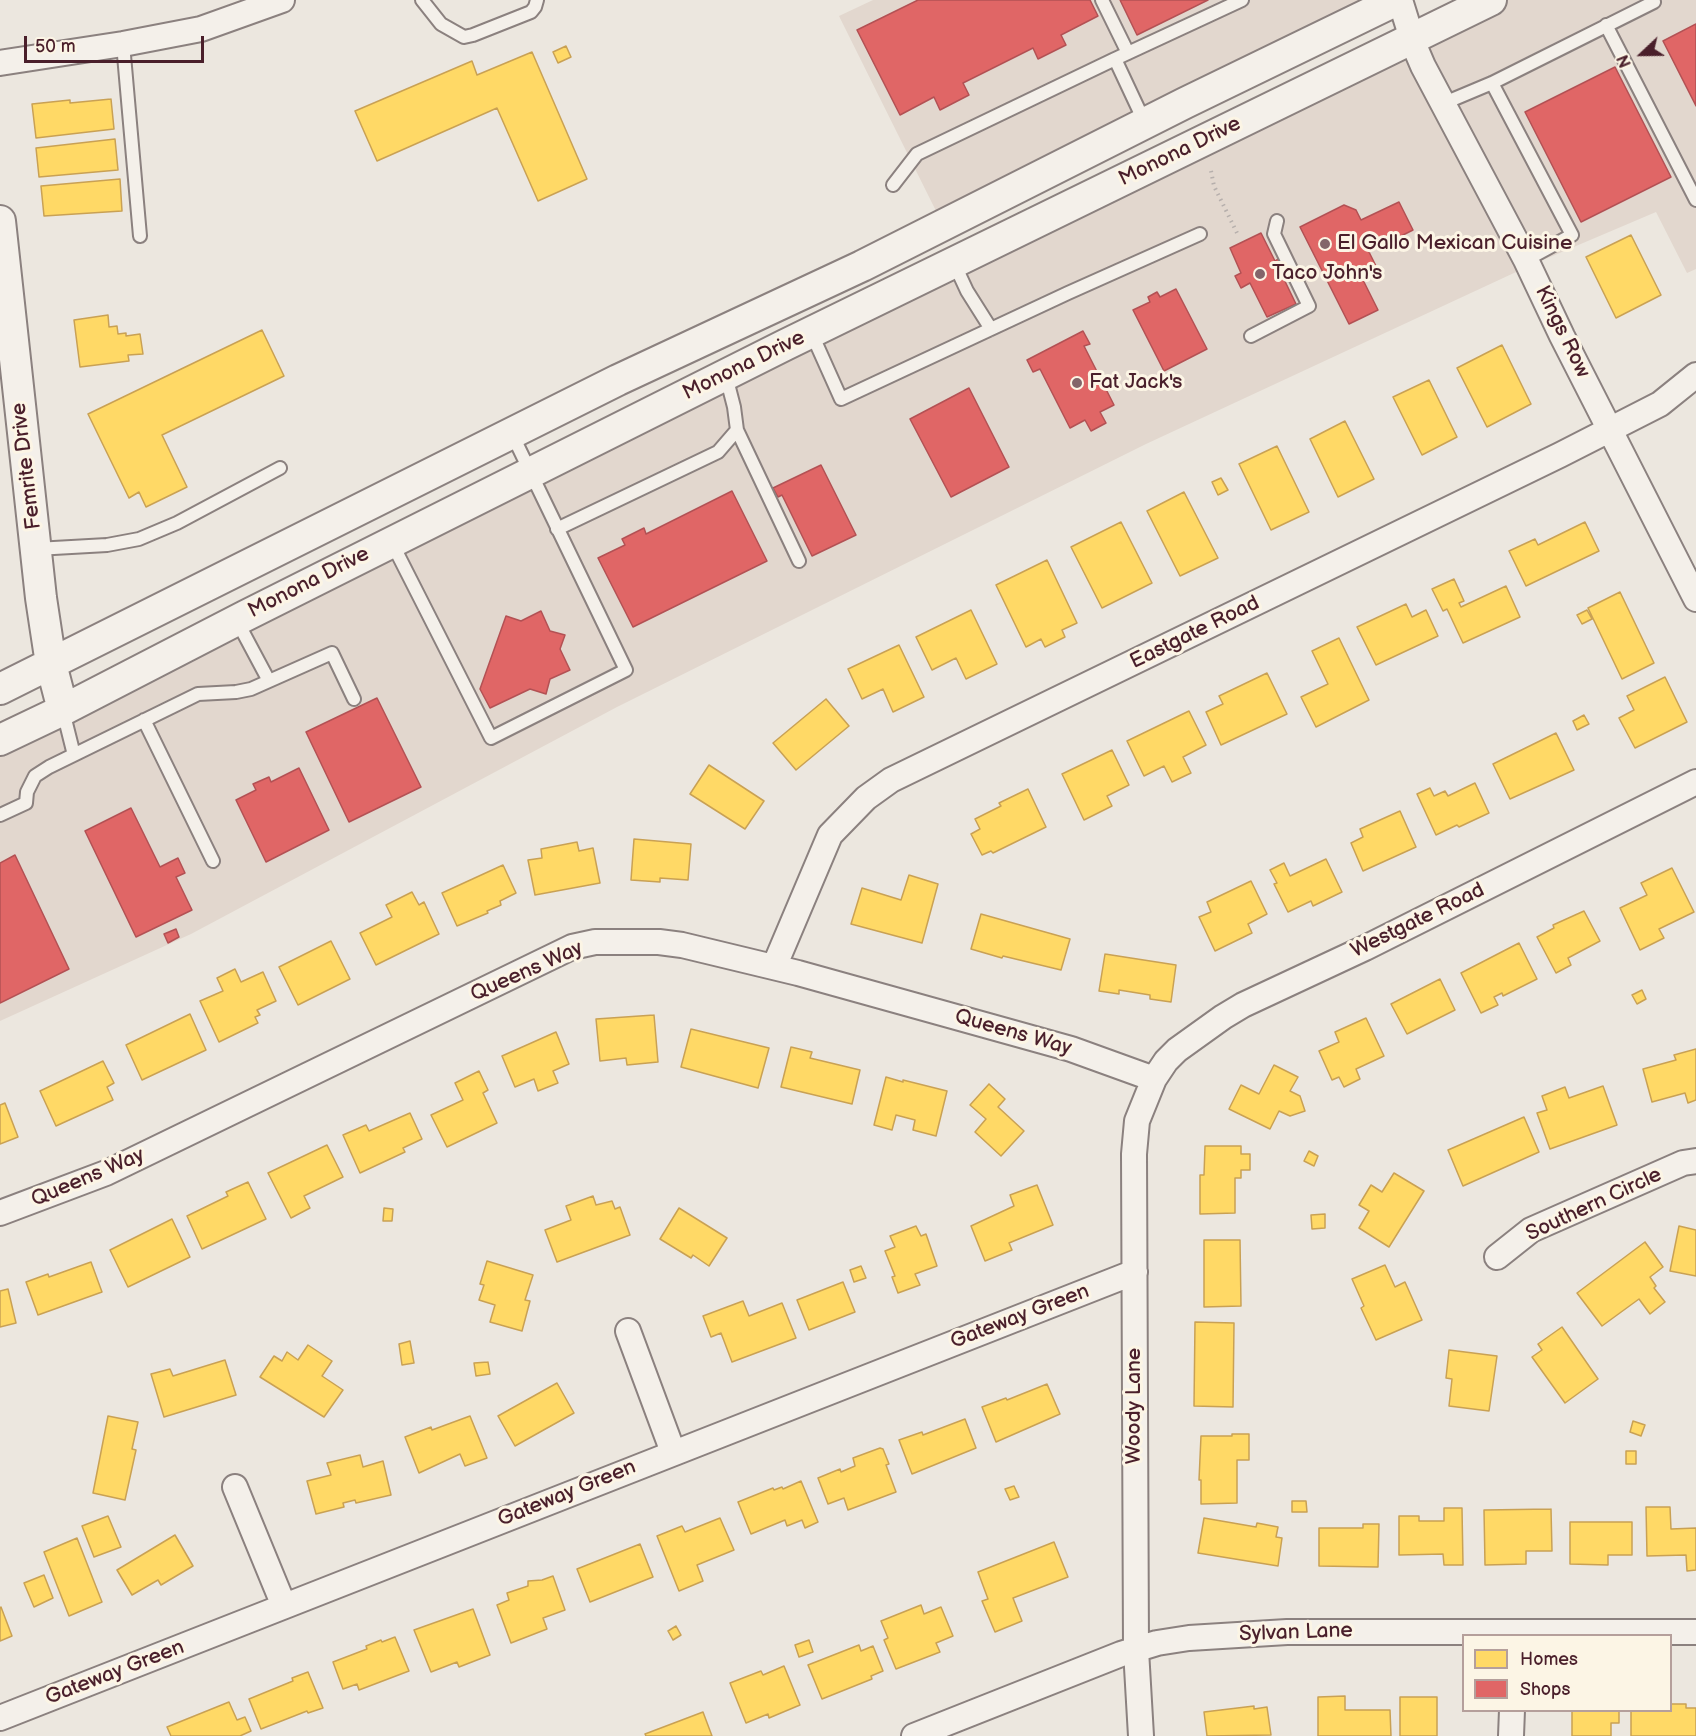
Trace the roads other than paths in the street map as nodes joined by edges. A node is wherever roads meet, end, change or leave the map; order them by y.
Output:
1 (282, 0) edge
2 (422, 0) edge
3 (537, 0) edge
4 (1102, 0) edge
5 (1242, 0) edge
6 (1398, 0) edge
7 (1491, 0) edge
8 (1655, 1) edge
9 (1606, 25) junction
10 (1412, 39) junction
11 (123, 44) junction
12 (1128, 53) junction
13 (1115, 59) junction
14 (0, 63) edge
15 (1492, 83) junction
16 (1442, 104) junction
17 (1145, 123) junction
18 (893, 185) dead end
19 (1696, 201) edge
20 (0, 220) edge
21 (1277, 221) dead end
22 (1200, 234) dead end
23 (140, 236) dead end
24 (1526, 260) junction
25 (954, 262) junction
26 (991, 329) junction
27 (811, 332) junction
28 (1251, 336) dead end
29 (725, 375) junction
30 (1696, 375) edge
31 (1610, 429) junction
32 (737, 430) junction
33 (511, 433) junction
34 (280, 468) dead end
35 (529, 473) junction
36 (557, 530) junction
37 (392, 542) junction
38 (36, 549) junction
39 (800, 561) dead end
40 (1696, 599) edge
41 (237, 620) junction
42 (51, 664) junction
43 (269, 681) junction
44 (0, 689) edge
45 (354, 699) dead end
46 (63, 710) junction
47 (144, 720) junction
48 (0, 740) edge
49 (74, 755) junction
50 (1696, 782) edge
51 (0, 815) edge
52 (213, 861) dead end
53 (774, 967) junction
54 (1154, 1079) junction
55 (1696, 1161) edge
56 (0, 1213) edge
57 (1497, 1257) dead end
58 (1135, 1272) junction
59 (628, 1331) dead end
60 (673, 1452) junction
61 (234, 1487) dead end
62 (284, 1606) junction
63 (1696, 1632) edge
64 (1511, 1633) edge
65 (1136, 1650) junction
66 (1512, 1712) edge
67 (0, 1718) edge
68 (914, 1736) edge
69 (1141, 1736) edge
70 (1511, 1736) edge

1 - 11 street
2 - 3 lane
4 - 12 lane
5 - 12 lane
6 - 10 street, Kings Row
6 - 17 street, Monona Drive
7 - 10 street, Monona Drive
8 - 9 lane
9 - 15 lane
9 - 19 lane
10 - 16 street, Kings Row
10 - 25 street, Monona Drive
11 - 14 street
11 - 23 lane
12 - 13 lane
13 - 17 lane
13 - 18 lane
15 - 16 lane
15 - 24 lane
16 - 24 street, Kings Row
17 - 33 street, Monona Drive
20 - 38 street, Femrite Drive
21 - 28 lane
22 - 26 lane
24 - 31 street, Kings Row
25 - 26 lane
25 - 27 street, Monona Drive
26 - 27 lane
27 - 29 street, Monona Drive
29 - 32 lane
29 - 35 street, Monona Drive
30 - 31 street, Eastgate Road
31 - 40 street, Kings Row
31 - 53 street, Eastgate Road
32 - 36 lane
32 - 39 lane
33 - 35 lane
33 - 42 street, Monona Drive
34 - 38 lane
35 - 36 lane
35 - 37 street, Monona Drive
36 - 37 lane
37 - 41 street, Monona Drive
38 - 42 street, Femrite Drive
41 - 43 lane
41 - 46 street, Monona Drive
42 - 44 street, Monona Drive
42 - 46 street, Femrite Drive
43 - 45 lane
43 - 47 lane
46 - 48 street, Monona Drive
46 - 49 lane
47 - 49 lane
47 - 52 lane
49 - 51 lane
50 - 54 street, Westgate Road
53 - 54 street, Queens Way
53 - 56 street, Queens Way
54 - 58 street, Woody Lane
55 - 57 street, Southern Circle
58 - 60 street, Gateway Green
58 - 65 street, Woody Lane
59 - 60 street
60 - 62 street, Gateway Green
61 - 62 street
62 - 67 street, Gateway Green
63 - 64 street, Sylvan Lane
64 - 65 street, Sylvan Lane
65 - 68 street, Sylvan Lane
65 - 69 street, Woody Lane
66 - 70 street

